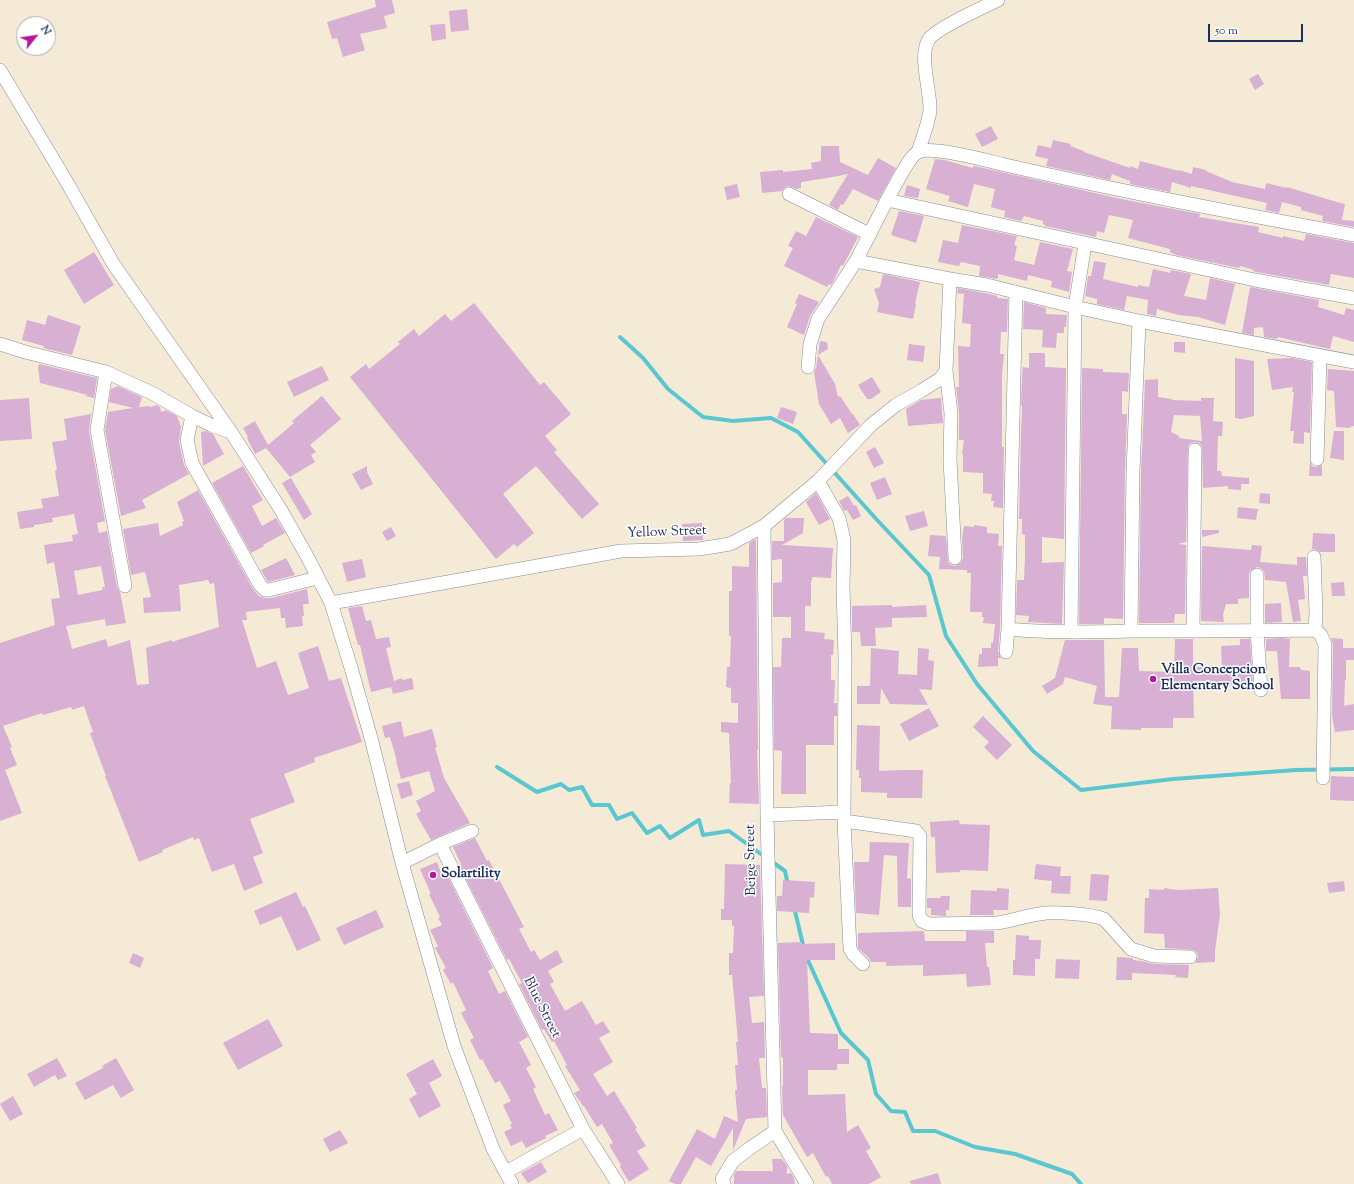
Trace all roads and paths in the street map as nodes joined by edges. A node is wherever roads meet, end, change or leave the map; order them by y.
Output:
1 (998, 0) edge
2 (0, 70) edge
3 (918, 152) junction
4 (789, 194) dead end
5 (887, 200) junction
6 (869, 234) junction
7 (1354, 235) edge
8 (1085, 244) junction
9 (856, 261) junction
10 (950, 279) junction
11 (1016, 292) junction
12 (1354, 298) edge
13 (1075, 307) junction
14 (1139, 321) junction
15 (0, 344) edge
16 (1320, 357) junction
17 (1354, 362) edge
18 (808, 367) dead end
19 (946, 371) junction
20 (106, 372) junction
21 (192, 416) junction
22 (231, 432) junction
23 (1195, 450) dead end
24 (1317, 459) dead end
25 (820, 479) junction
26 (764, 526) junction
27 (1314, 557) dead end
28 (955, 558) dead end
29 (1257, 575) dead end
30 (318, 578) junction
31 (125, 586) dead end
32 (331, 603) junction
33 (1008, 629) junction
34 (1315, 630) junction
35 (1131, 631) junction
36 (1193, 631) junction
37 (1257, 631) junction
38 (1070, 632) junction
39 (1006, 652) dead end
40 (1261, 690) dead end
41 (1323, 778) dead end
42 (767, 815) junction
43 (844, 816) junction
44 (472, 831) dead end
45 (440, 844) junction
46 (402, 863) junction
47 (1190, 956) dead end
48 (863, 964) dead end
49 (584, 1129) junction
50 (775, 1132) junction
51 (506, 1172) junction
52 (512, 1184) edge
53 (618, 1184) edge
54 (724, 1184) edge
55 (807, 1184) edge

1 - 3 street
2 - 22 street
3 - 5 street
3 - 7 street
4 - 6 street
5 - 6 street
5 - 8 street
6 - 9 street
8 - 12 street
8 - 13 street
9 - 10 street
9 - 18 street
10 - 11 street
10 - 19 street
11 - 13 street
11 - 33 street
13 - 14 street
13 - 38 street
14 - 16 street
14 - 35 street
15 - 20 street
16 - 17 street
16 - 24 street
19 - 25 street, Yellow Street
19 - 28 street
20 - 21 street
20 - 31 street
21 - 22 street
21 - 30 street
22 - 30 street
23 - 36 street
25 - 26 street, Yellow Street
25 - 43 street
26 - 32 street, Yellow Street
26 - 42 street, Beige Street
27 - 34 street
29 - 37 street
30 - 32 street
32 - 46 street
33 - 38 street
33 - 39 street
34 - 37 street
34 - 41 street
35 - 36 street
35 - 38 street
36 - 37 street
37 - 40 street
42 - 43 street
42 - 50 street, Beige Street
43 - 47 street
43 - 48 street
44 - 45 street
45 - 46 street
45 - 49 street, Blue Street
46 - 51 street
49 - 51 street
49 - 53 street, Blue Street
50 - 54 street
50 - 55 street
51 - 52 street

